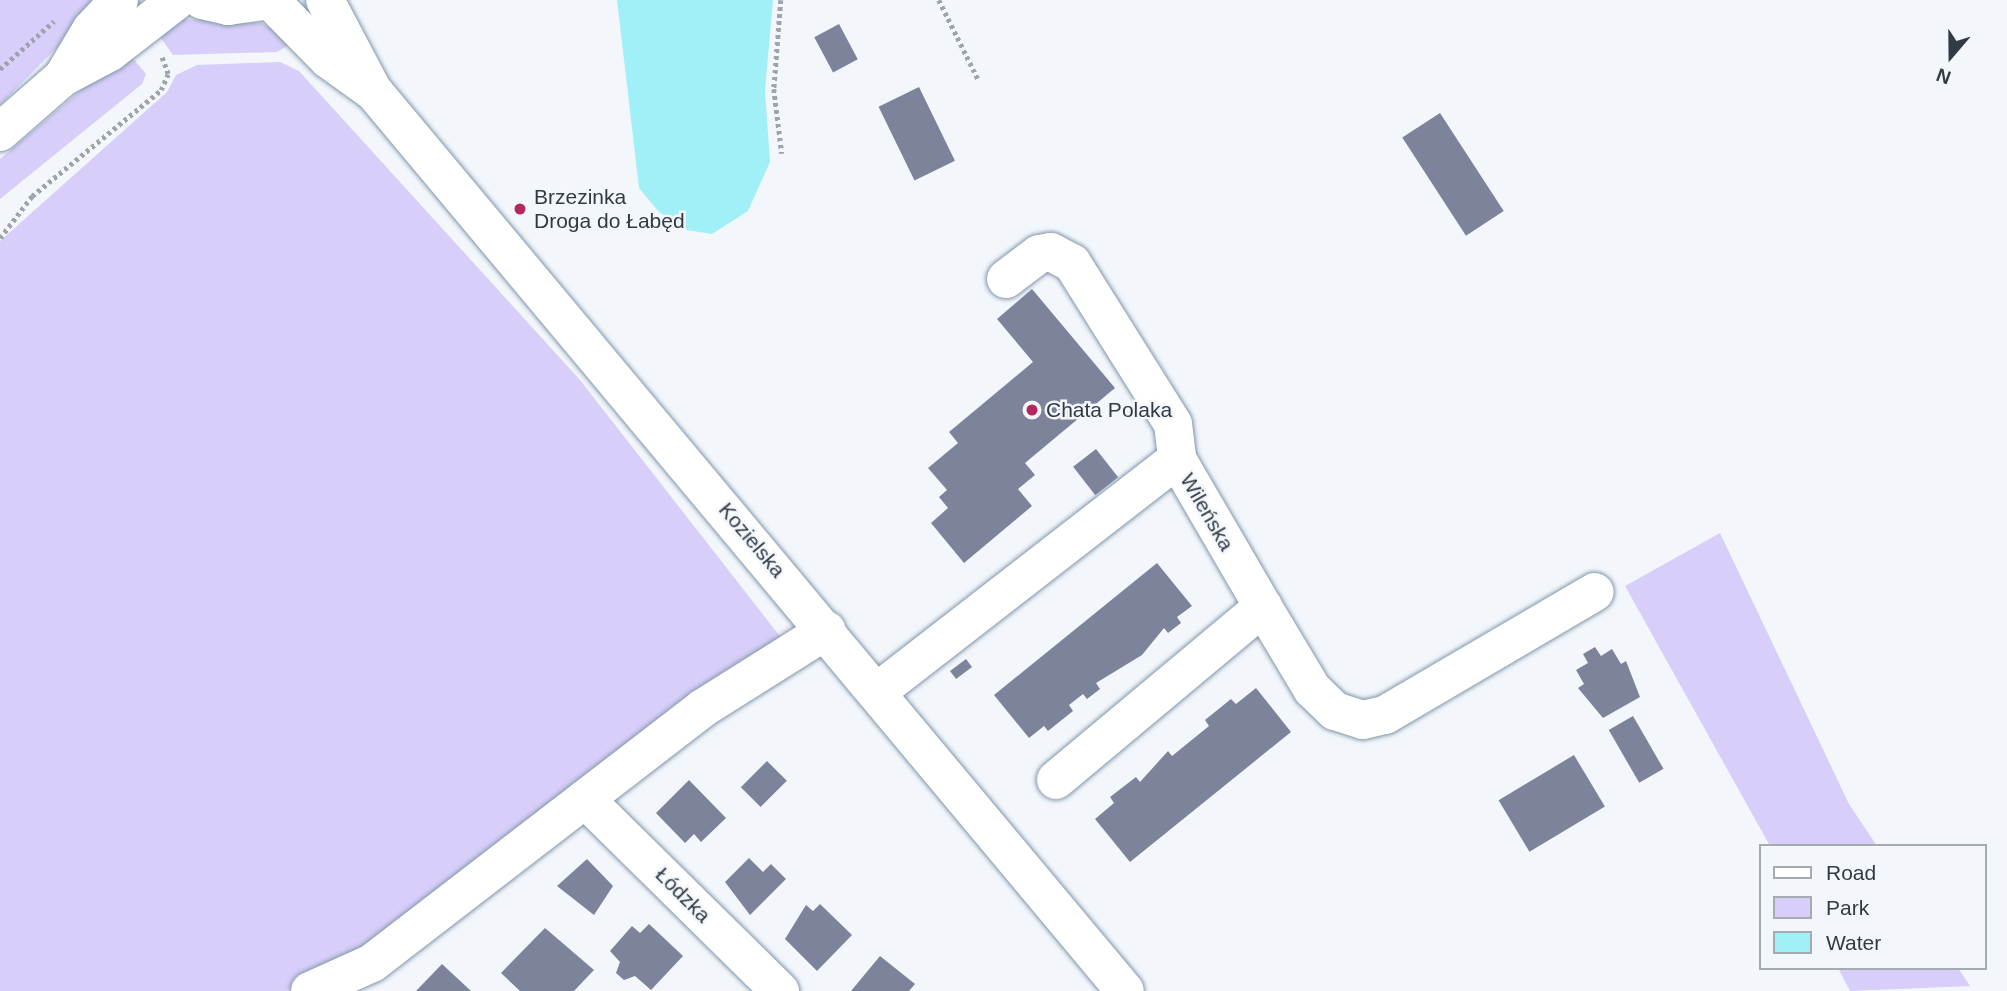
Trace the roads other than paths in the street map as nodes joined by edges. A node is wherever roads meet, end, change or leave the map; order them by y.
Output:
1 (119, 0) edge
2 (177, 0) edge
3 (202, 0) edge
4 (270, 0) edge
5 (326, 0) edge
6 (63, 77) junction
7 (374, 92) junction
8 (0, 132) edge
9 (1006, 279) dead end
10 (1177, 459) junction
11 (1595, 592) dead end
12 (1263, 607) junction
13 (827, 630) junction
14 (877, 692) junction
15 (1055, 780) dead end
16 (585, 799) junction
17 (319, 989) edge
18 (780, 991) edge
19 (1125, 991) edge

1 - 6 street
2 - 6 street
3 - 4 street
4 - 7 street, Kozielska
5 - 7 street, Kozielska
6 - 8 street
7 - 13 street, Kozielska
9 - 10 street, Wileńska
10 - 12 street, Wileńska
10 - 14 street
11 - 12 street, Wileńska
12 - 15 street
13 - 14 street, Kozielska
13 - 16 street
14 - 19 street, Kozielska
16 - 17 street
16 - 18 street, Łódzka

